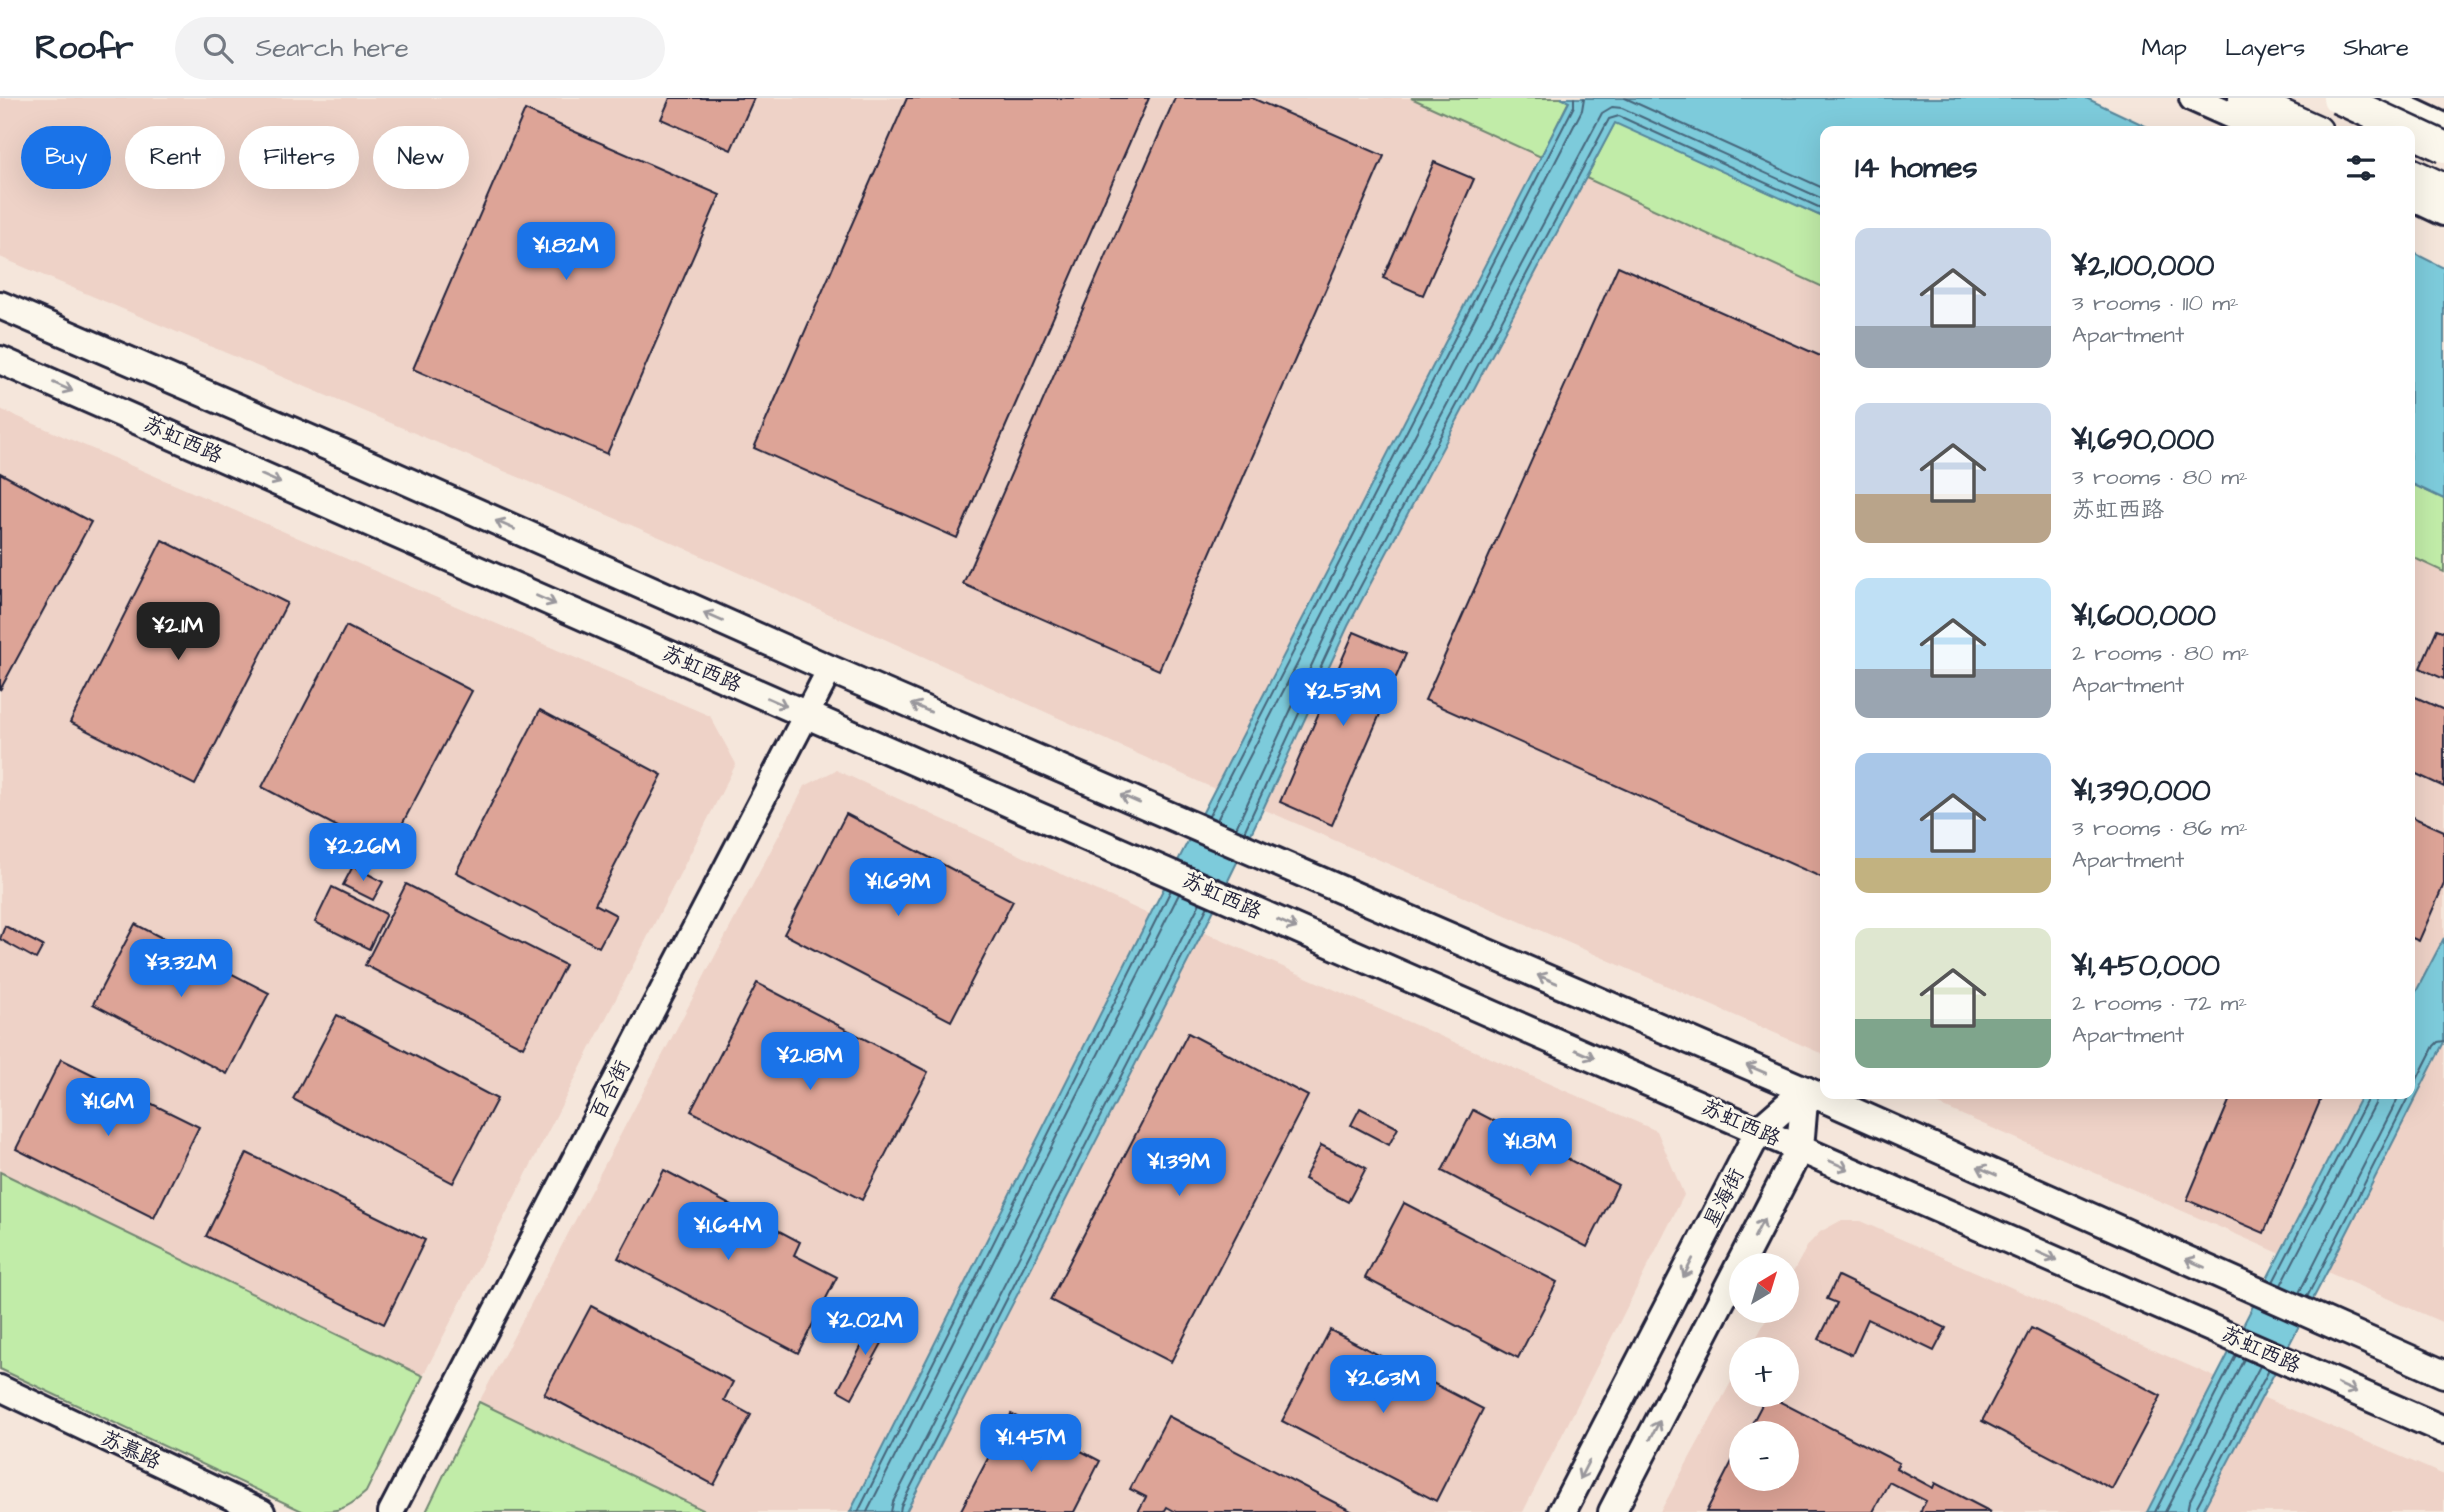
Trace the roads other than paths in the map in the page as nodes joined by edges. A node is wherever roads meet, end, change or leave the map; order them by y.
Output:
1 (2193, 98) edge
2 (2244, 98) edge
3 (2337, 98) edge
4 (2381, 98) edge
5 (2256, 126) edge
6 (2306, 126) edge
7 (2367, 126) edge
8 (2398, 126) edge
9 (2444, 127) edge
10 (2415, 134) edge
11 (2444, 147) edge
12 (2415, 175) edge
13 (2444, 189) edge
14 (2415, 198) edge
15 (2444, 212) edge
16 (0, 305) edge
17 (0, 360) edge
18 (830, 669) junction
19 (805, 714) junction
20 (1805, 1090) junction
21 (1820, 1097) edge
22 (1825, 1099) edge
23 (1759, 1130) junction
24 (1800, 1148) junction
25 (2444, 1374) edge
26 (0, 1388) edge
27 (2444, 1430) edge
28 (262, 1512) edge
29 (391, 1512) edge
30 (1562, 1512) edge
31 (1612, 1512) edge

1 - 5 main road
2 - 6 highway
3 - 8 highway, bridge
4 - 7 main road
4 - 9 main road
10 - 11 highway, bridge
12 - 13 highway
14 - 15 main road
18 -> 16 main road
17 -> 19 main road, 苏虹西路
18 - 19 street, 百合街
20 -> 18 main road
19 -> 23 main road, 苏虹西路
19 - 29 street, 百合街
21 -> 20 main road
20 - 23 main road, 星海街
20 - 24 main road
25 -> 22 main road
23 - 24 main road, 苏虹西路
23 -> 30 main road, 星海街
24 -> 27 main road, 苏虹西路
31 -> 24 main road
26 - 28 street, 苏慕路

